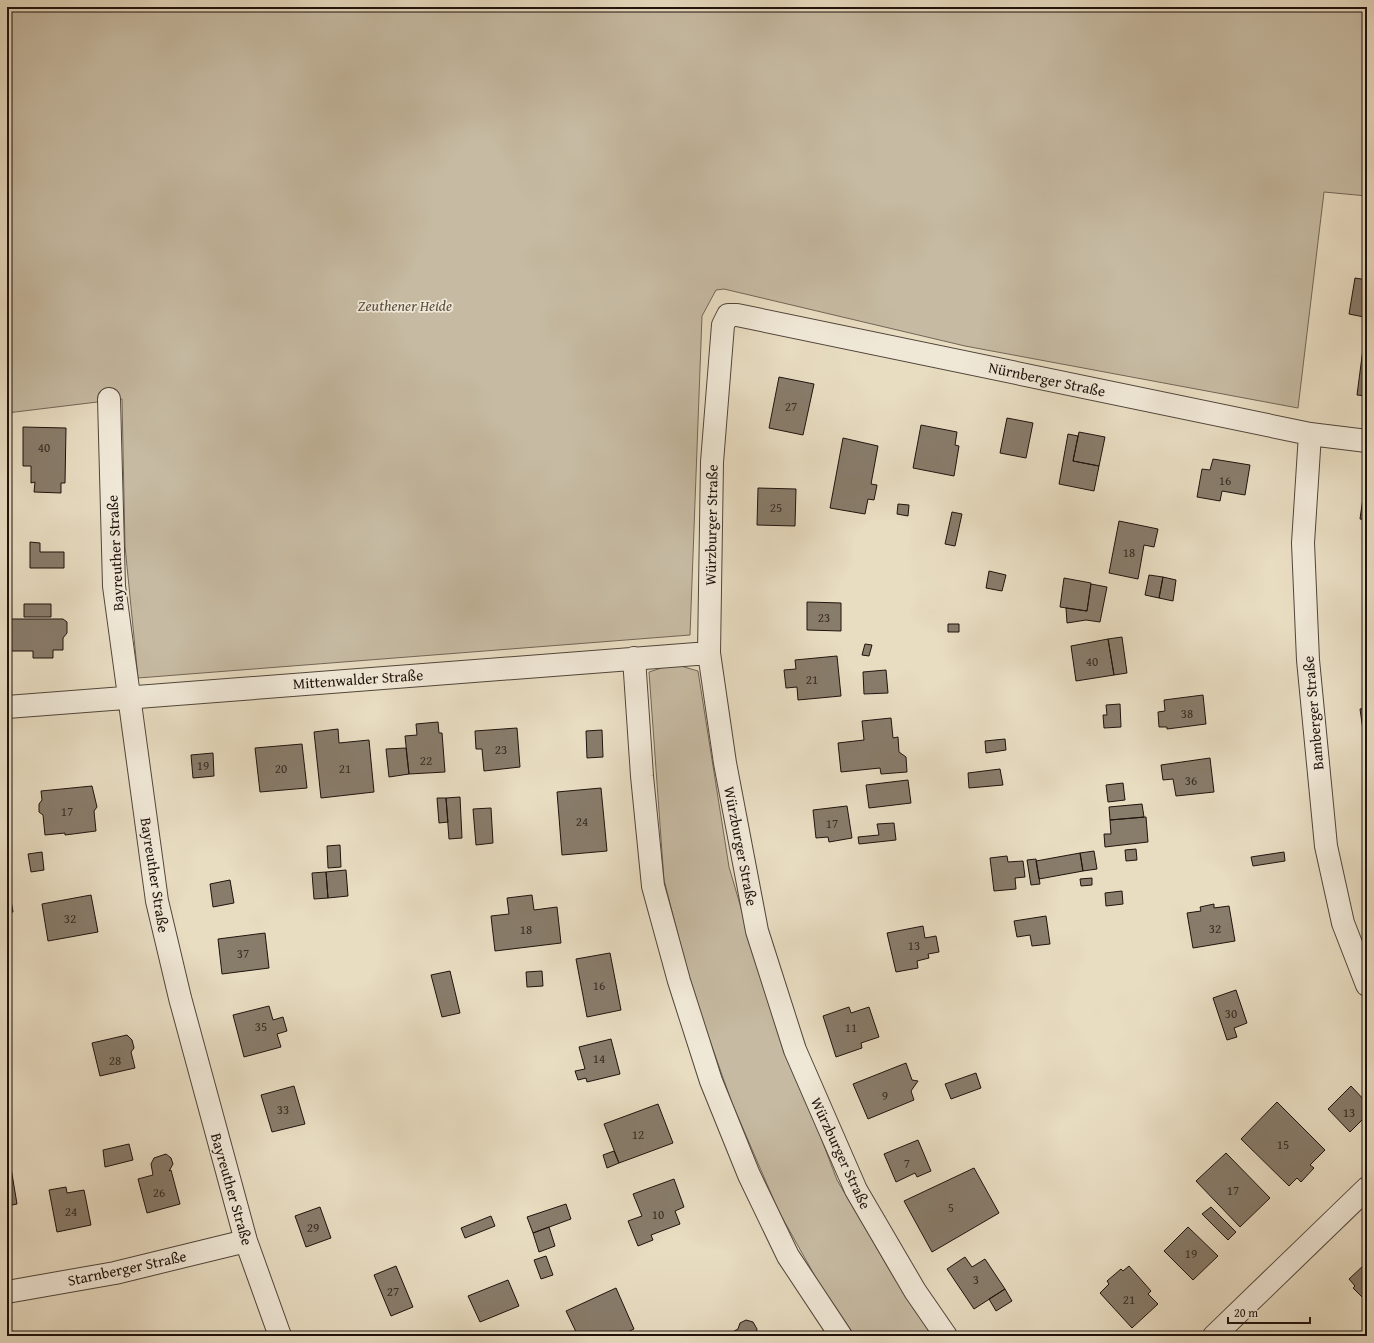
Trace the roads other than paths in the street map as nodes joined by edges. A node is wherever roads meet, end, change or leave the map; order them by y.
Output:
1 (728, 315) joint
2 (109, 399) dead end
3 (1310, 434) junction
4 (1367, 441) edge
5 (709, 653) junction
6 (634, 658) junction
7 (129, 697) junction
8 (7, 707) edge
9 (1367, 985) edge
10 (1367, 1188) edge
11 (246, 1241) junction
12 (7, 1292) edge
13 (280, 1336) edge
14 (841, 1336) edge
15 (946, 1336) edge
16 (1214, 1336) edge

1 - 3 street, Nürnberger Straße
1 - 5 street, Würzburger Straße
2 - 7 street, Bayreuther Straße
3 - 4 street, Nürnberger Straße
3 - 9 street, Bamberger Straße
5 - 6 street, Mittenwalder Straße
5 - 15 street, Würzburger Straße
6 - 7 street, Mittenwalder Straße
6 - 14 street
7 - 8 street, Mittenwalder Straße
7 - 11 street, Bayreuther Straße
10 - 16 street
11 - 12 street, Starnberger Straße
11 - 13 street, Bayreuther Straße

